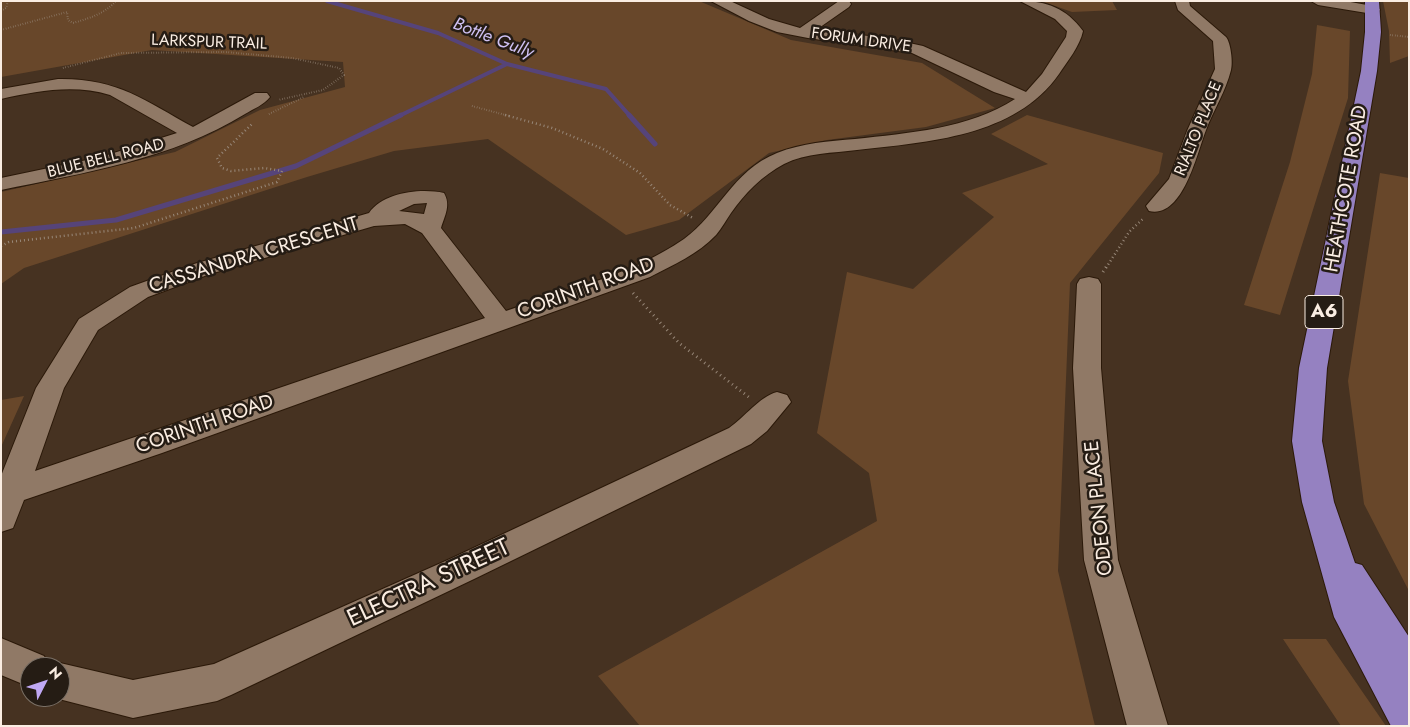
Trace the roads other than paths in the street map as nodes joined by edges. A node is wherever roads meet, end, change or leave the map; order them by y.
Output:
1 (718, 1) edge
2 (1027, 1) edge
3 (1182, 1) edge
4 (1318, 1) edge
5 (844, 4) dead end
6 (1372, 6) edge
7 (802, 33) junction
8 (1, 94) edge
9 (1029, 98) junction
10 (259, 109) road end
11 (192, 134) junction
12 (1, 184) edge
13 (1157, 206) road end
14 (1089, 284) road end
15 (500, 321) junction
16 (773, 407) road end
17 (7, 505) edge
18 (1334, 551) junction
19 (1, 656) edge
20 (20, 665) edge
21 (1409, 670) edge
22 (70, 684) edge
23 (1409, 718) edge
24 (1148, 726) edge

1 - 7 street, FORUM DRIVE
2 - 9 street, CORINTH ROAD
3 - 13 street, RIALTO PLACE
4 - 6 street
5 - 7 street
6 - 18 highway, HEATHCOTE ROAD / A6
7 - 9 street, FORUM DRIVE
8 - 11 street
9 - 15 street, CORINTH ROAD
10 - 11 street, BLUE BELL ROAD
11 - 12 street, BLUE BELL ROAD
14 - 24 street, ODEON PLACE
15 - 17 street, CORINTH ROAD
15 - 17 street, CASSANDRA CRESCENT
16 - 22 street, ELECTRA STREET
18 - 21 highway, HEATHCOTE ROAD / A6
18 - 23 highway, HEATHCOTE ROAD / A6
19 - 20 street

